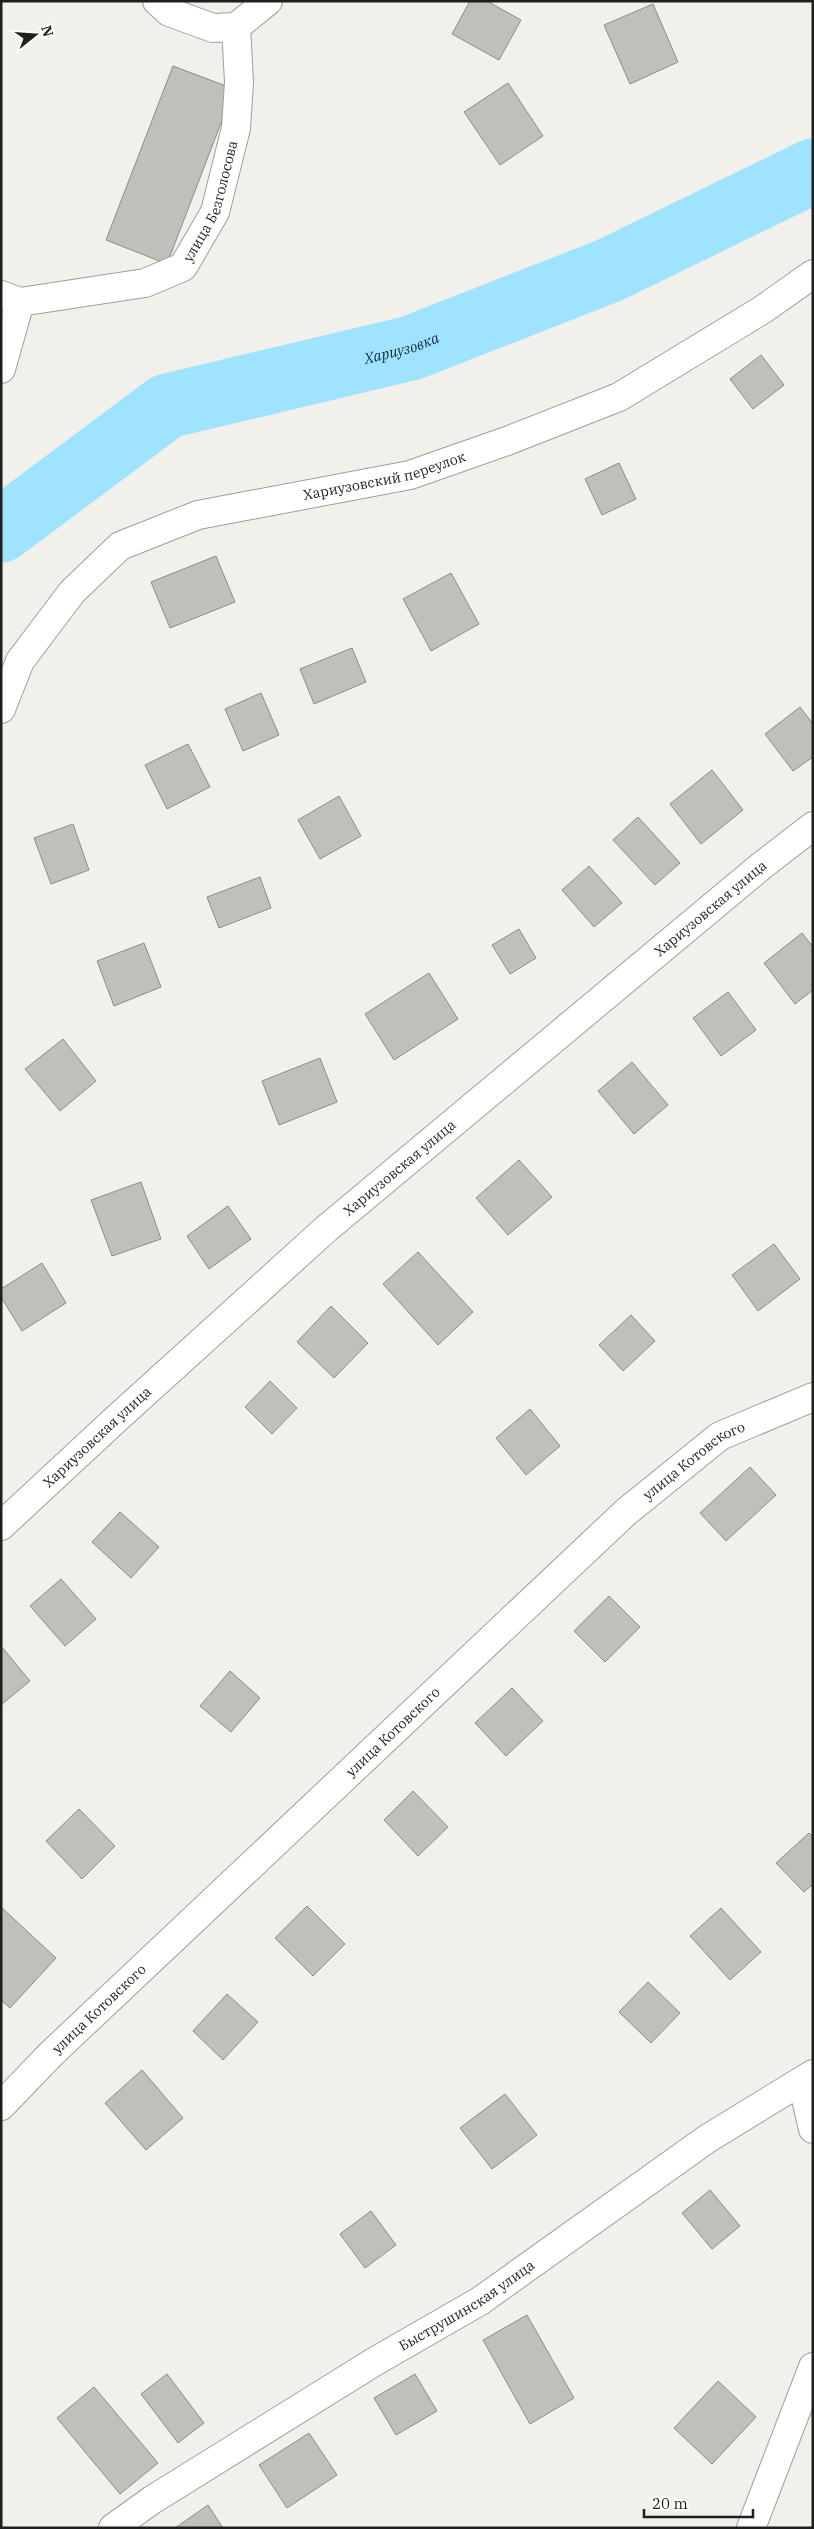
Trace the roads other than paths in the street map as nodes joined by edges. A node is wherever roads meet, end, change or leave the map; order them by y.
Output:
1 (157, 1) edge
2 (268, 1) edge
3 (236, 27) junction
4 (813, 274) edge
5 (11, 298) edge
6 (1, 369) edge
7 (1, 709) edge
8 (813, 826) edge
9 (813, 1397) edge
10 (1, 1526) edge
11 (808, 2078) edge
12 (1, 2106) edge
13 (813, 2129) edge
14 (813, 2367) edge
15 (113, 2528) edge
16 (751, 2528) edge

1 - 3 street
2 - 3 street
3 - 5 street, улица Безголосова
4 - 7 street, Хариузовский переулок
5 - 6 street, улица Безголосова
8 - 10 street, Хариузовская улица
9 - 12 street, улица Котовского
11 - 13 street
11 - 15 street, Быструшинская улица
14 - 16 street

